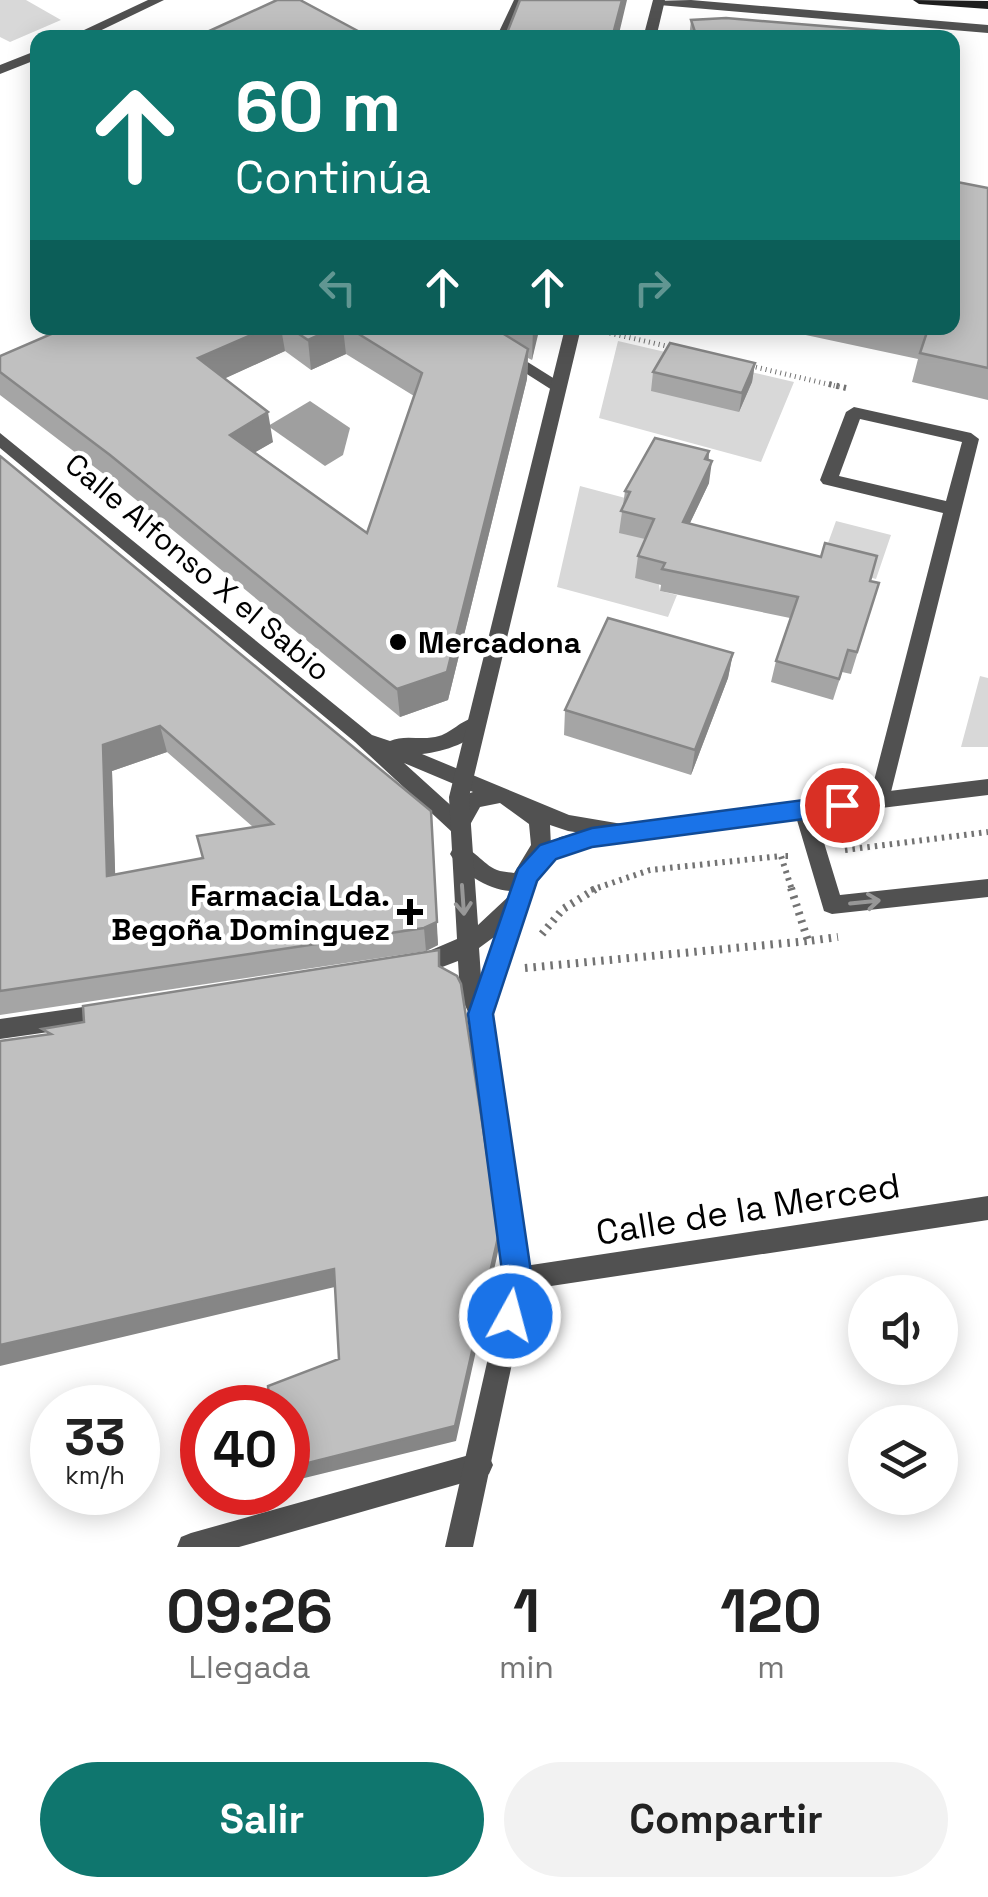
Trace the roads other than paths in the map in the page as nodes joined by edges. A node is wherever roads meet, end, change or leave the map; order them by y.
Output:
1 (158, 0) edge
2 (520, 0) edge
3 (920, 0) edge
4 (659, 1) edge
5 (988, 5) edge
6 (988, 29) edge
7 (92, 30) edge
8 (506, 30) edge
9 (650, 30) edge
10 (30, 60) edge
11 (0, 70) edge
12 (474, 335) edge
13 (571, 335) edge
14 (558, 386) junction
15 (0, 439) edge
16 (953, 509) junction
17 (476, 724) junction
18 (362, 737) junction
19 (462, 778) junction
20 (988, 787) edge
21 (501, 795) junction
22 (879, 800) junction
23 (527, 808) junction
24 (804, 810) junction
25 (459, 826) junction
26 (625, 831) junction
27 (460, 854) junction
28 (527, 876) junction
29 (988, 888) edge
30 (516, 902) junction
31 (466, 945) junction
32 (398, 970) edge
33 (133, 1010) edge
34 (480, 1014) junction
35 (0, 1029) edge
36 (988, 1208) edge
37 (518, 1279) junction
38 (480, 1465) junction
39 (191, 1547) edge
40 (459, 1547) edge

1 - 7 street
2 - 8 street
3 - 5 main road
4 - 6 street
4 - 9 street
10 - 11 street
12 - 14 street
13 - 14 street
14 - 17 street
15 - 18 street, Calle Alfonso X el Sabio
16 - 16 street
16 - 22 street
17 - 18 street
17 - 19 street
18 - 19 street
18 - 25 street
19 - 21 street
19 - 25 street
20 - 22 street
21 - 23 street
21 - 25 street
22 - 24 street
23 - 26 street
23 - 28 street
24 - 26 street
24 -> 29 street
25 - 27 street
26 - 28 street
27 - 28 street
27 -> 31 street
28 - 30 street
30 - 31 street
30 - 34 street
31 - 32 street
31 - 34 street
33 - 35 street
34 - 37 street
36 - 37 street, Calle de la Merced
37 - 38 street
38 - 39 street
38 - 40 street

